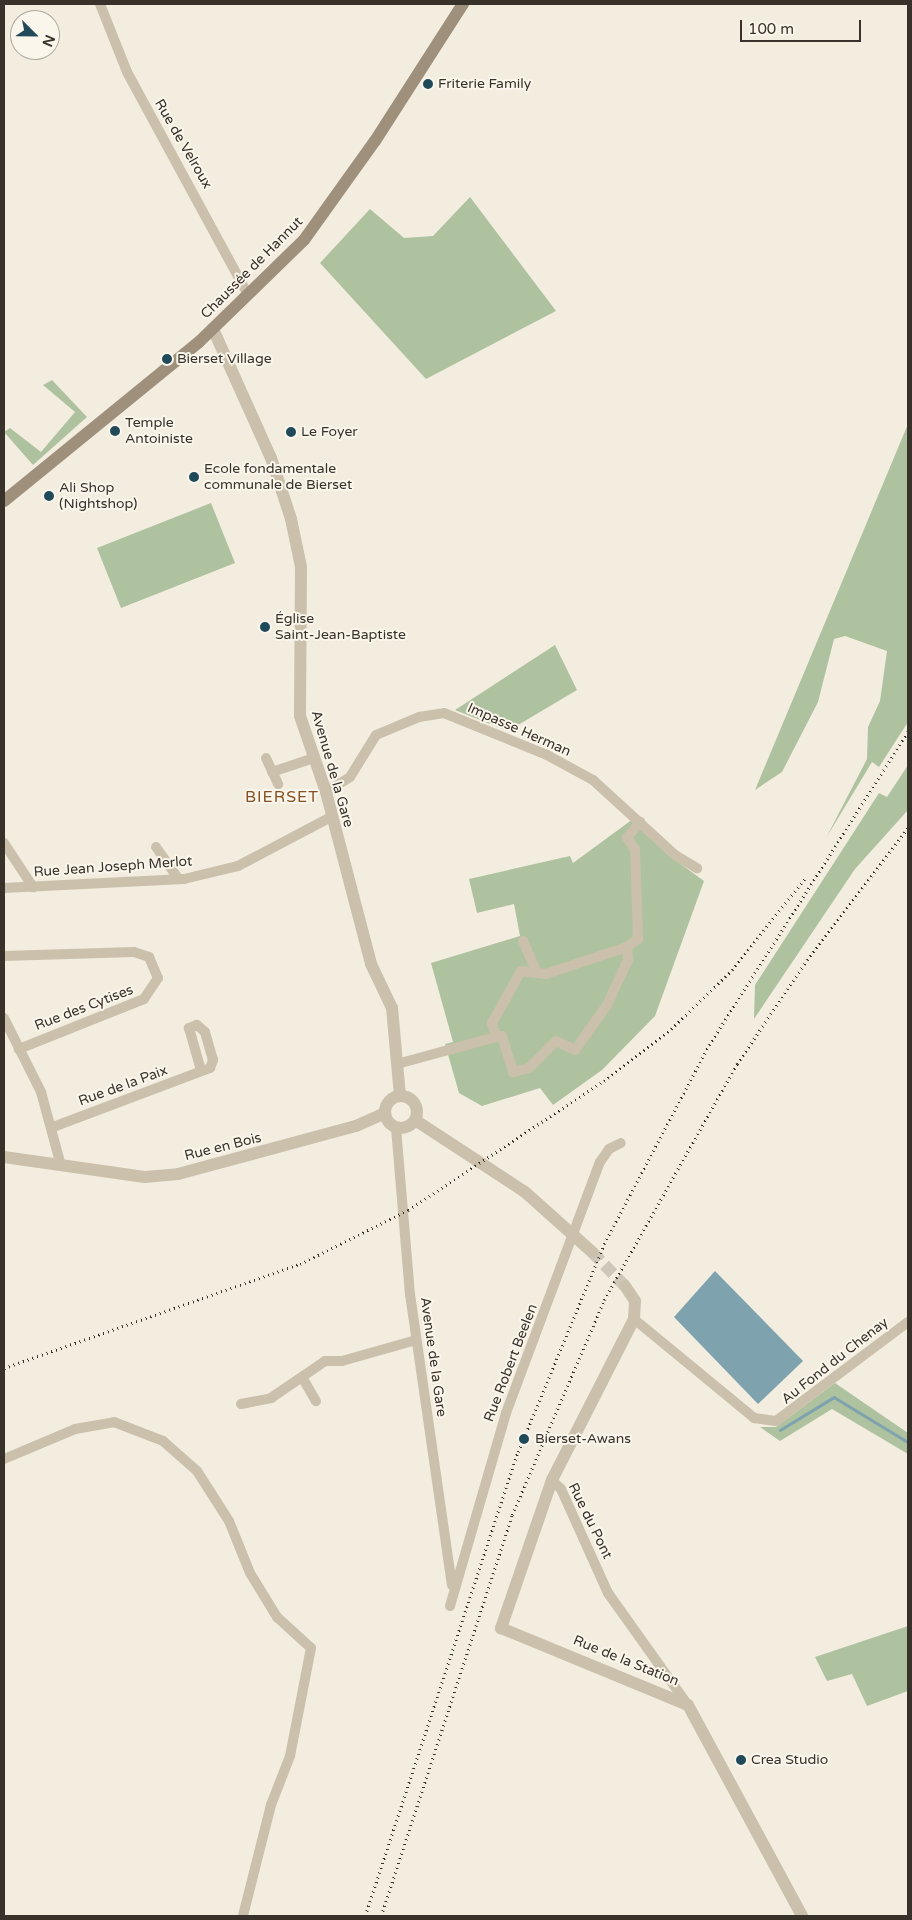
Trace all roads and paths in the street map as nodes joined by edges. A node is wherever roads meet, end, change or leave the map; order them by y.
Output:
1 (100, 4) edge
2 (463, 4) edge
3 (248, 295) junction
4 (213, 329) junction
5 (4, 501) edge
6 (266, 758) dead end
7 (314, 758) junction
8 (272, 772) junction
9 (278, 784) dead end
10 (326, 792) junction
11 (331, 817) junction
12 (640, 822) junction
13 (4, 843) edge
14 (156, 847) dead end
15 (697, 868) dead end
16 (178, 879) junction
17 (33, 887) junction
18 (4, 888) edge
19 (523, 941) dead end
20 (628, 947) junction
21 (4, 956) edge
22 (536, 973) junction
23 (4, 1018) edge
24 (496, 1037) junction
25 (19, 1048) junction
26 (397, 1064) junction
27 (201, 1070) dead end
28 (400, 1096) junction
29 (385, 1113) junction
30 (415, 1120) junction
31 (53, 1127) junction
32 (396, 1128) junction
33 (621, 1143) dead end
34 (4, 1157) edge
35 (60, 1162) junction
36 (574, 1236) junction
37 (592, 1252) tunnel mouth
38 (625, 1286) tunnel mouth
39 (634, 1319) junction
40 (908, 1322) edge
41 (416, 1340) junction
42 (302, 1377) junction
43 (316, 1401) dead end
44 (241, 1404) dead end
45 (4, 1459) edge
46 (552, 1480) junction
47 (452, 1588) junction
48 (450, 1606) dead end
49 (688, 1705) junction
50 (243, 1916) edge
51 (802, 1916) edge

1 - 3 street, Rue de Velroux
2 - 3 main road, Chaussée de Hannut
3 - 4 main road, Chaussée de Hannut
4 - 5 main road, Chaussée de Hannut
4 - 7 street, Avenue de la Gare
6 - 8 street
7 - 8 street
7 - 10 street, Avenue de la Gare
8 - 9 street
10 - 11 street, Avenue de la Gare
10 - 12 street, Impasse Herman
11 - 16 street, Rue Jean Joseph Merlot
11 - 26 street, Avenue de la Gare
12 - 15 street, Impasse Herman
12 - 20 street
13 - 17 street
14 - 16 street
16 - 17 street, Rue Jean Joseph Merlot
17 - 18 street, Rue Jean Joseph Merlot
19 - 22 street
20 - 22 street
20 - 24 street
21 - 25 street, Rue des Cytises
22 - 24 street
23 - 25 street
24 - 26 street
25 - 31 street
26 - 28 street, Avenue de la Gare
27 - 31 street, Rue de la Paix
28 - 29 street
28 - 30 street
29 - 32 street
29 - 35 street, Rue en Bois
30 - 32 street
30 - 36 street
31 - 35 street
32 - 41 street, Avenue de la Gare
33 - 36 street, Rue Robert Beelen
34 - 35 street, Rue en Bois
36 - 37 street
36 - 47 street, Rue Robert Beelen
38 - 39 street
39 - 40 street, Au Fond du Chenay
39 - 46 street, Rue du Pont
41 - 42 street
41 - 47 street, Avenue de la Gare
42 - 43 street
42 - 44 street
45 - 50 street
46 - 49 street, Rue du Pont
46 - 49 street, Rue de la Station
47 - 48 street, Rue Robert Beelen
49 - 51 street, Rue de la Station

